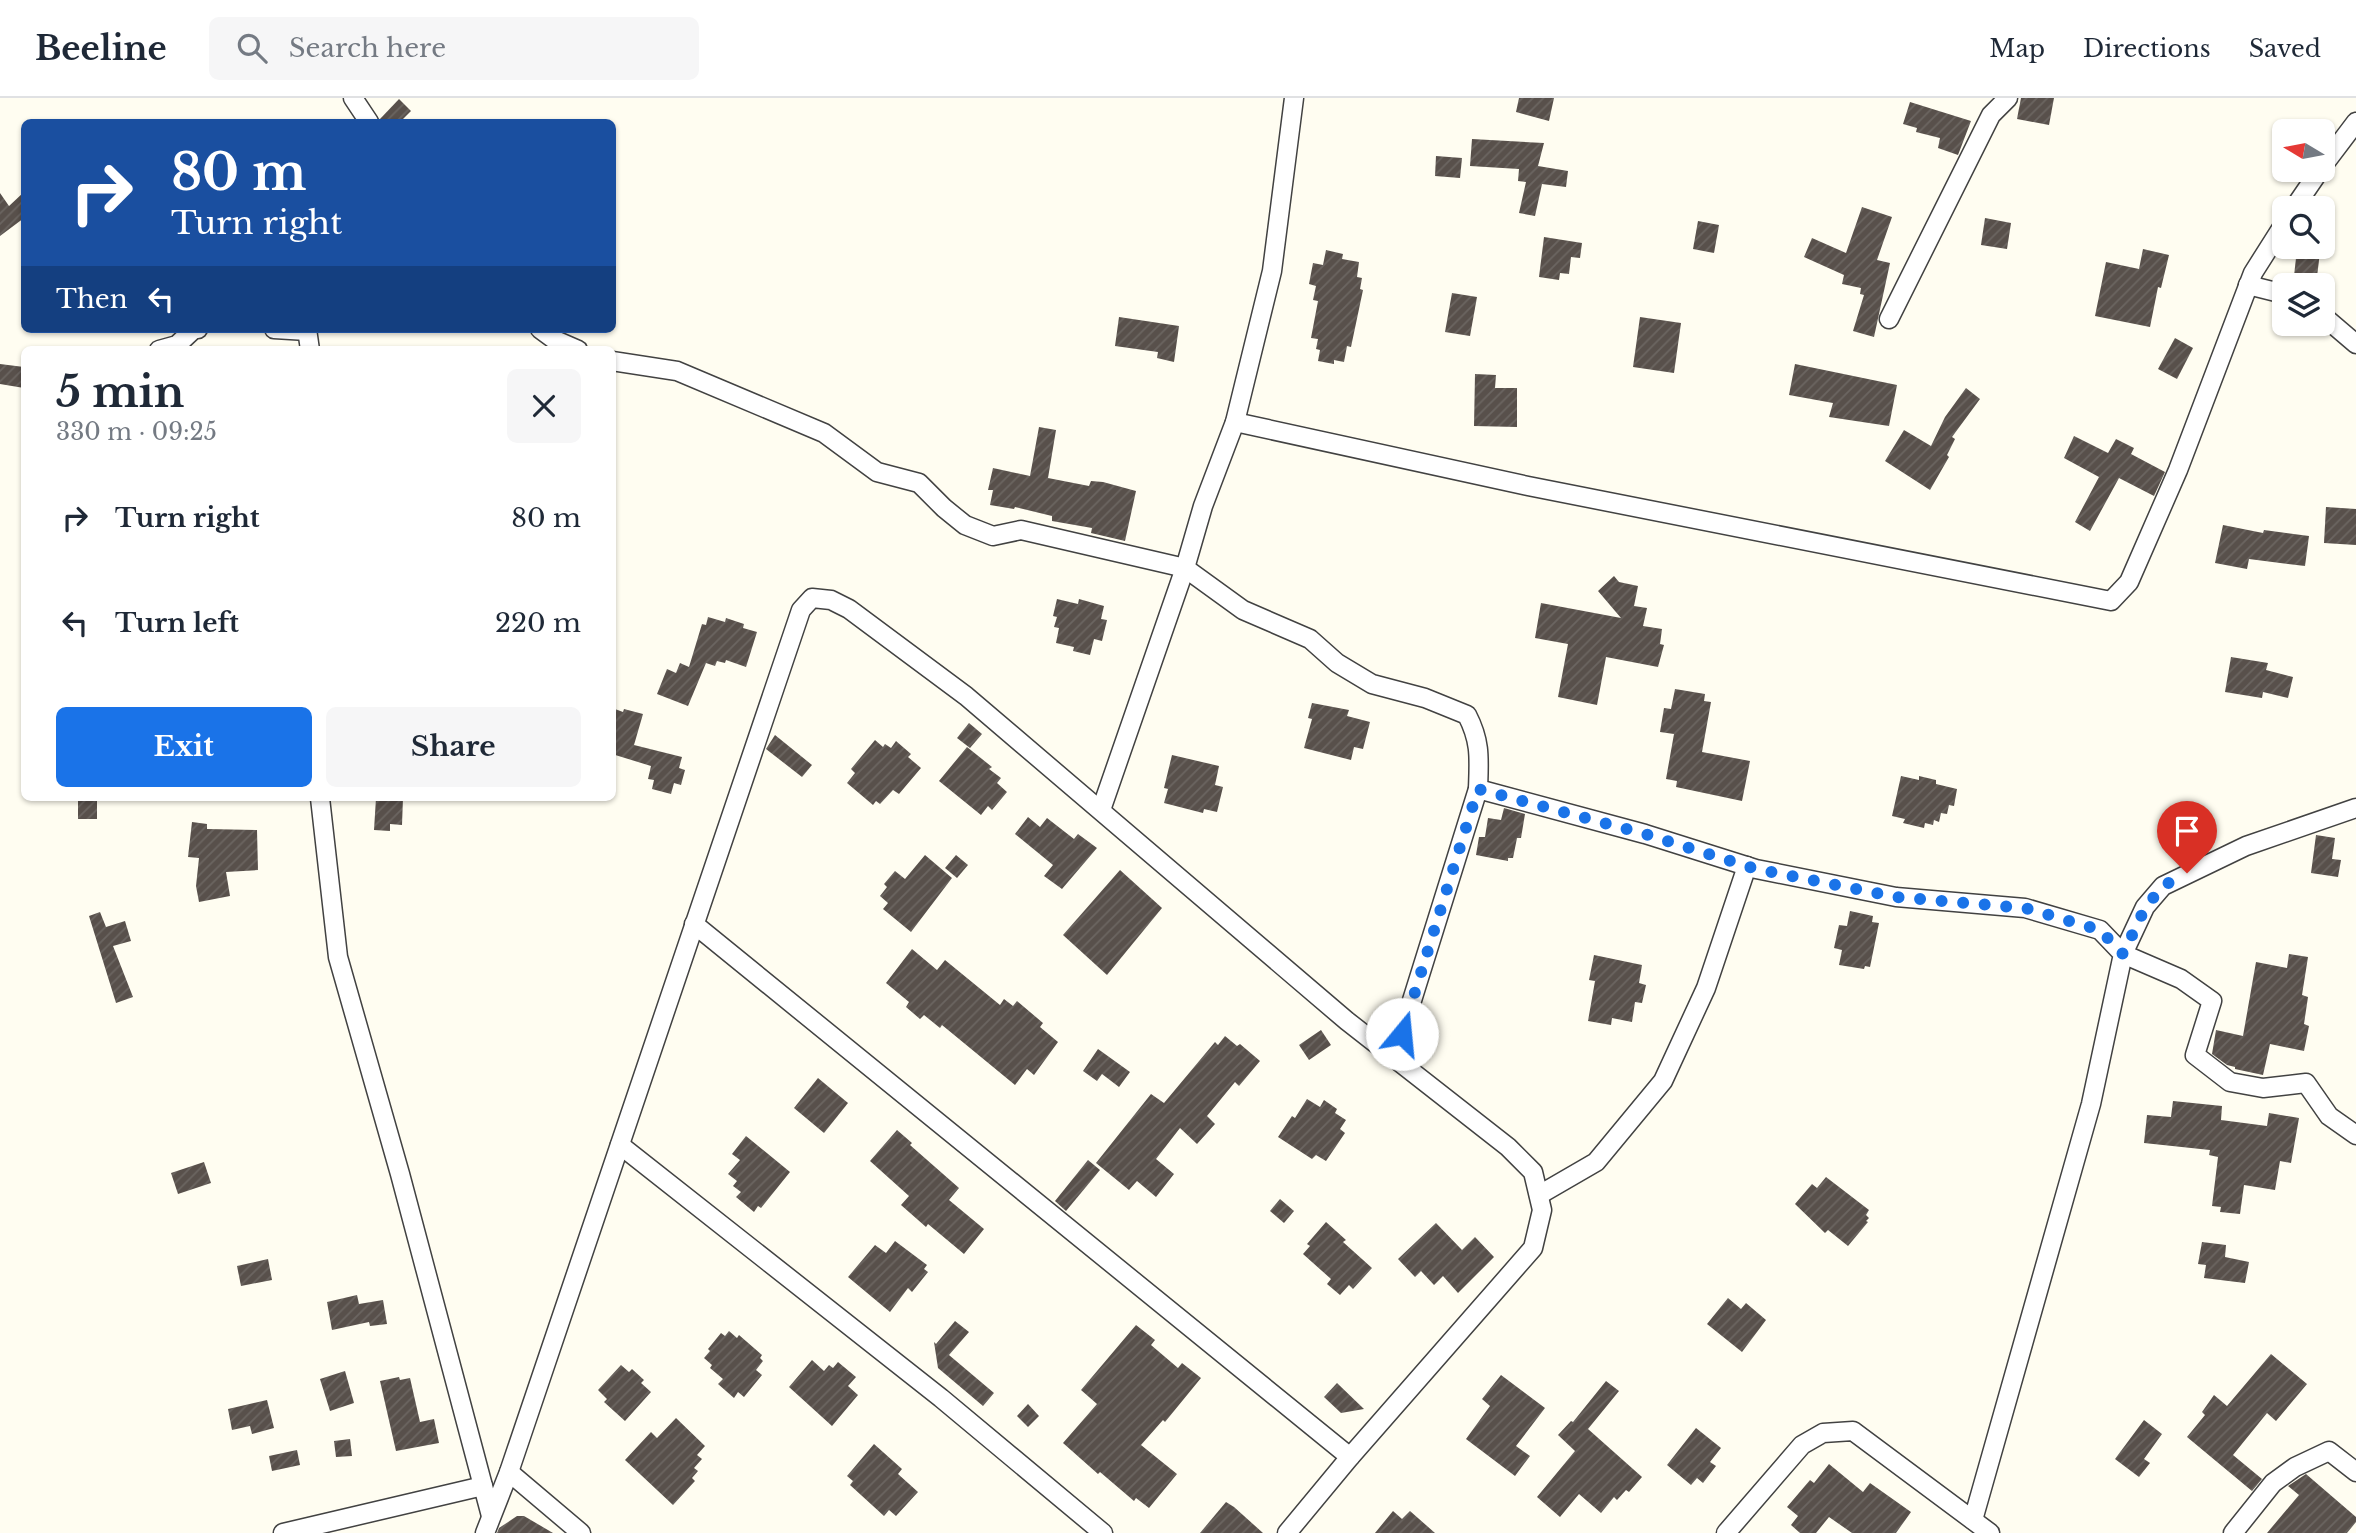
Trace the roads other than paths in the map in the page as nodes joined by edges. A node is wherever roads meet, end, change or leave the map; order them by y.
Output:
1 (353, 98) edge
2 (1294, 98) edge
3 (2008, 98) edge
4 (367, 119) edge
5 (2356, 122) edge
6 (2335, 150) edge
7 (2272, 243) edge
8 (2248, 285) junction
9 (2272, 291) edge
10 (1889, 319) dead end
11 (2335, 326) edge
12 (190, 333) edge
13 (545, 333) edge
14 (2356, 344) edge
15 (173, 346) edge
16 (569, 346) edge
17 (616, 362) edge
18 (1235, 422) junction
19 (1185, 568) junction
20 (1478, 789) junction
21 (320, 801) edge
22 (2356, 808) edge
23 (1101, 810) junction
24 (1747, 866) junction
25 (694, 924) junction
26 (2123, 954) junction
27 (1394, 1058) junction
28 (2356, 1135) edge
29 (620, 1145) junction
30 (1539, 1195) junction
31 (1350, 1457) junction
32 (509, 1472) junction
33 (2356, 1472) edge
34 (483, 1486) junction
35 (1973, 1520) junction
36 (488, 1525) edge
37 (284, 1533) edge
38 (581, 1533) edge
39 (1103, 1533) edge
40 (1287, 1533) edge
41 (1726, 1533) edge
42 (1990, 1533) edge
43 (2233, 1533) edge

1 - 4 street
2 - 18 street
3 - 10 street
5 - 6 street
7 - 8 street
8 - 9 street
8 - 18 street
11 - 14 street
12 - 15 street
13 - 16 street
17 - 19 street
18 - 19 street
19 - 20 street
19 - 23 street
20 - 24 street
20 - 27 street
21 - 34 street
22 - 26 street
23 - 25 street
23 - 27 street
24 - 26 street
24 - 30 street
25 - 29 street
25 - 31 street
26 - 28 street
26 - 35 street
27 - 30 street
29 - 32 street
29 - 39 street
30 - 31 street
31 - 40 street
32 - 36 street
32 - 38 street
33 - 43 street
34 - 36 street
34 - 37 street
35 - 41 street
35 - 42 street

